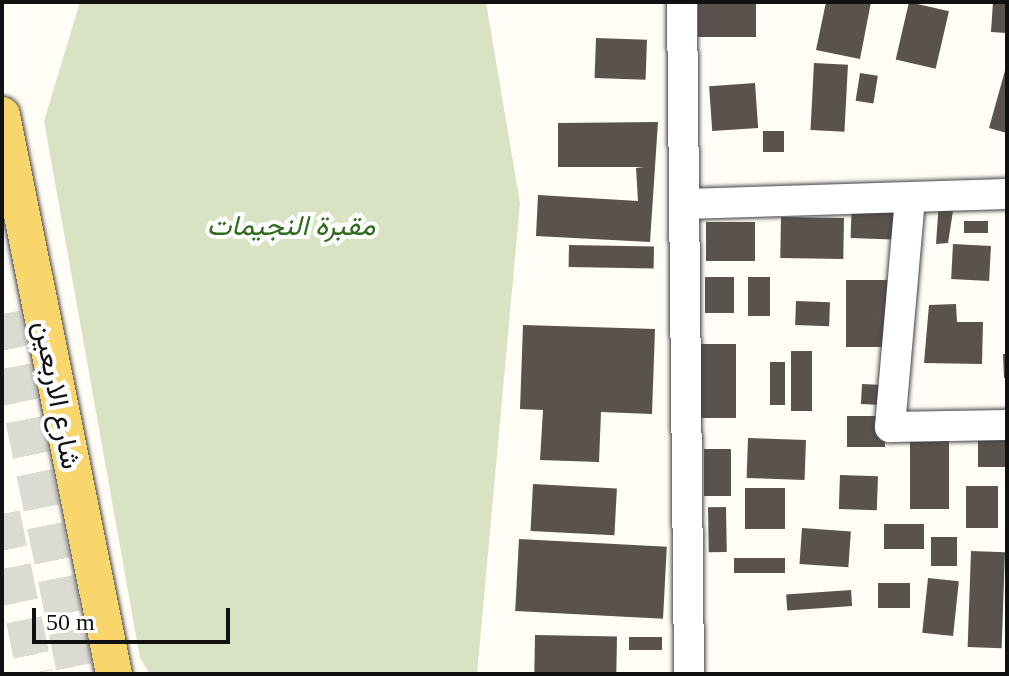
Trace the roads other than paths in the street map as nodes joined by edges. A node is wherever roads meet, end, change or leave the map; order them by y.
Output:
1 (682, 2) edge
2 (2, 115) edge
3 (1007, 194) edge
4 (910, 198) junction
5 (685, 204) junction
6 (1007, 425) edge
7 (114, 674) edge
8 (689, 674) edge
9 (704, 674) edge

1 - 5 street
2 - 7 main road, شارع الاربعين
3 - 4 street
4 - 5 street
4 - 6 street
5 - 8 street
8 - 9 street

